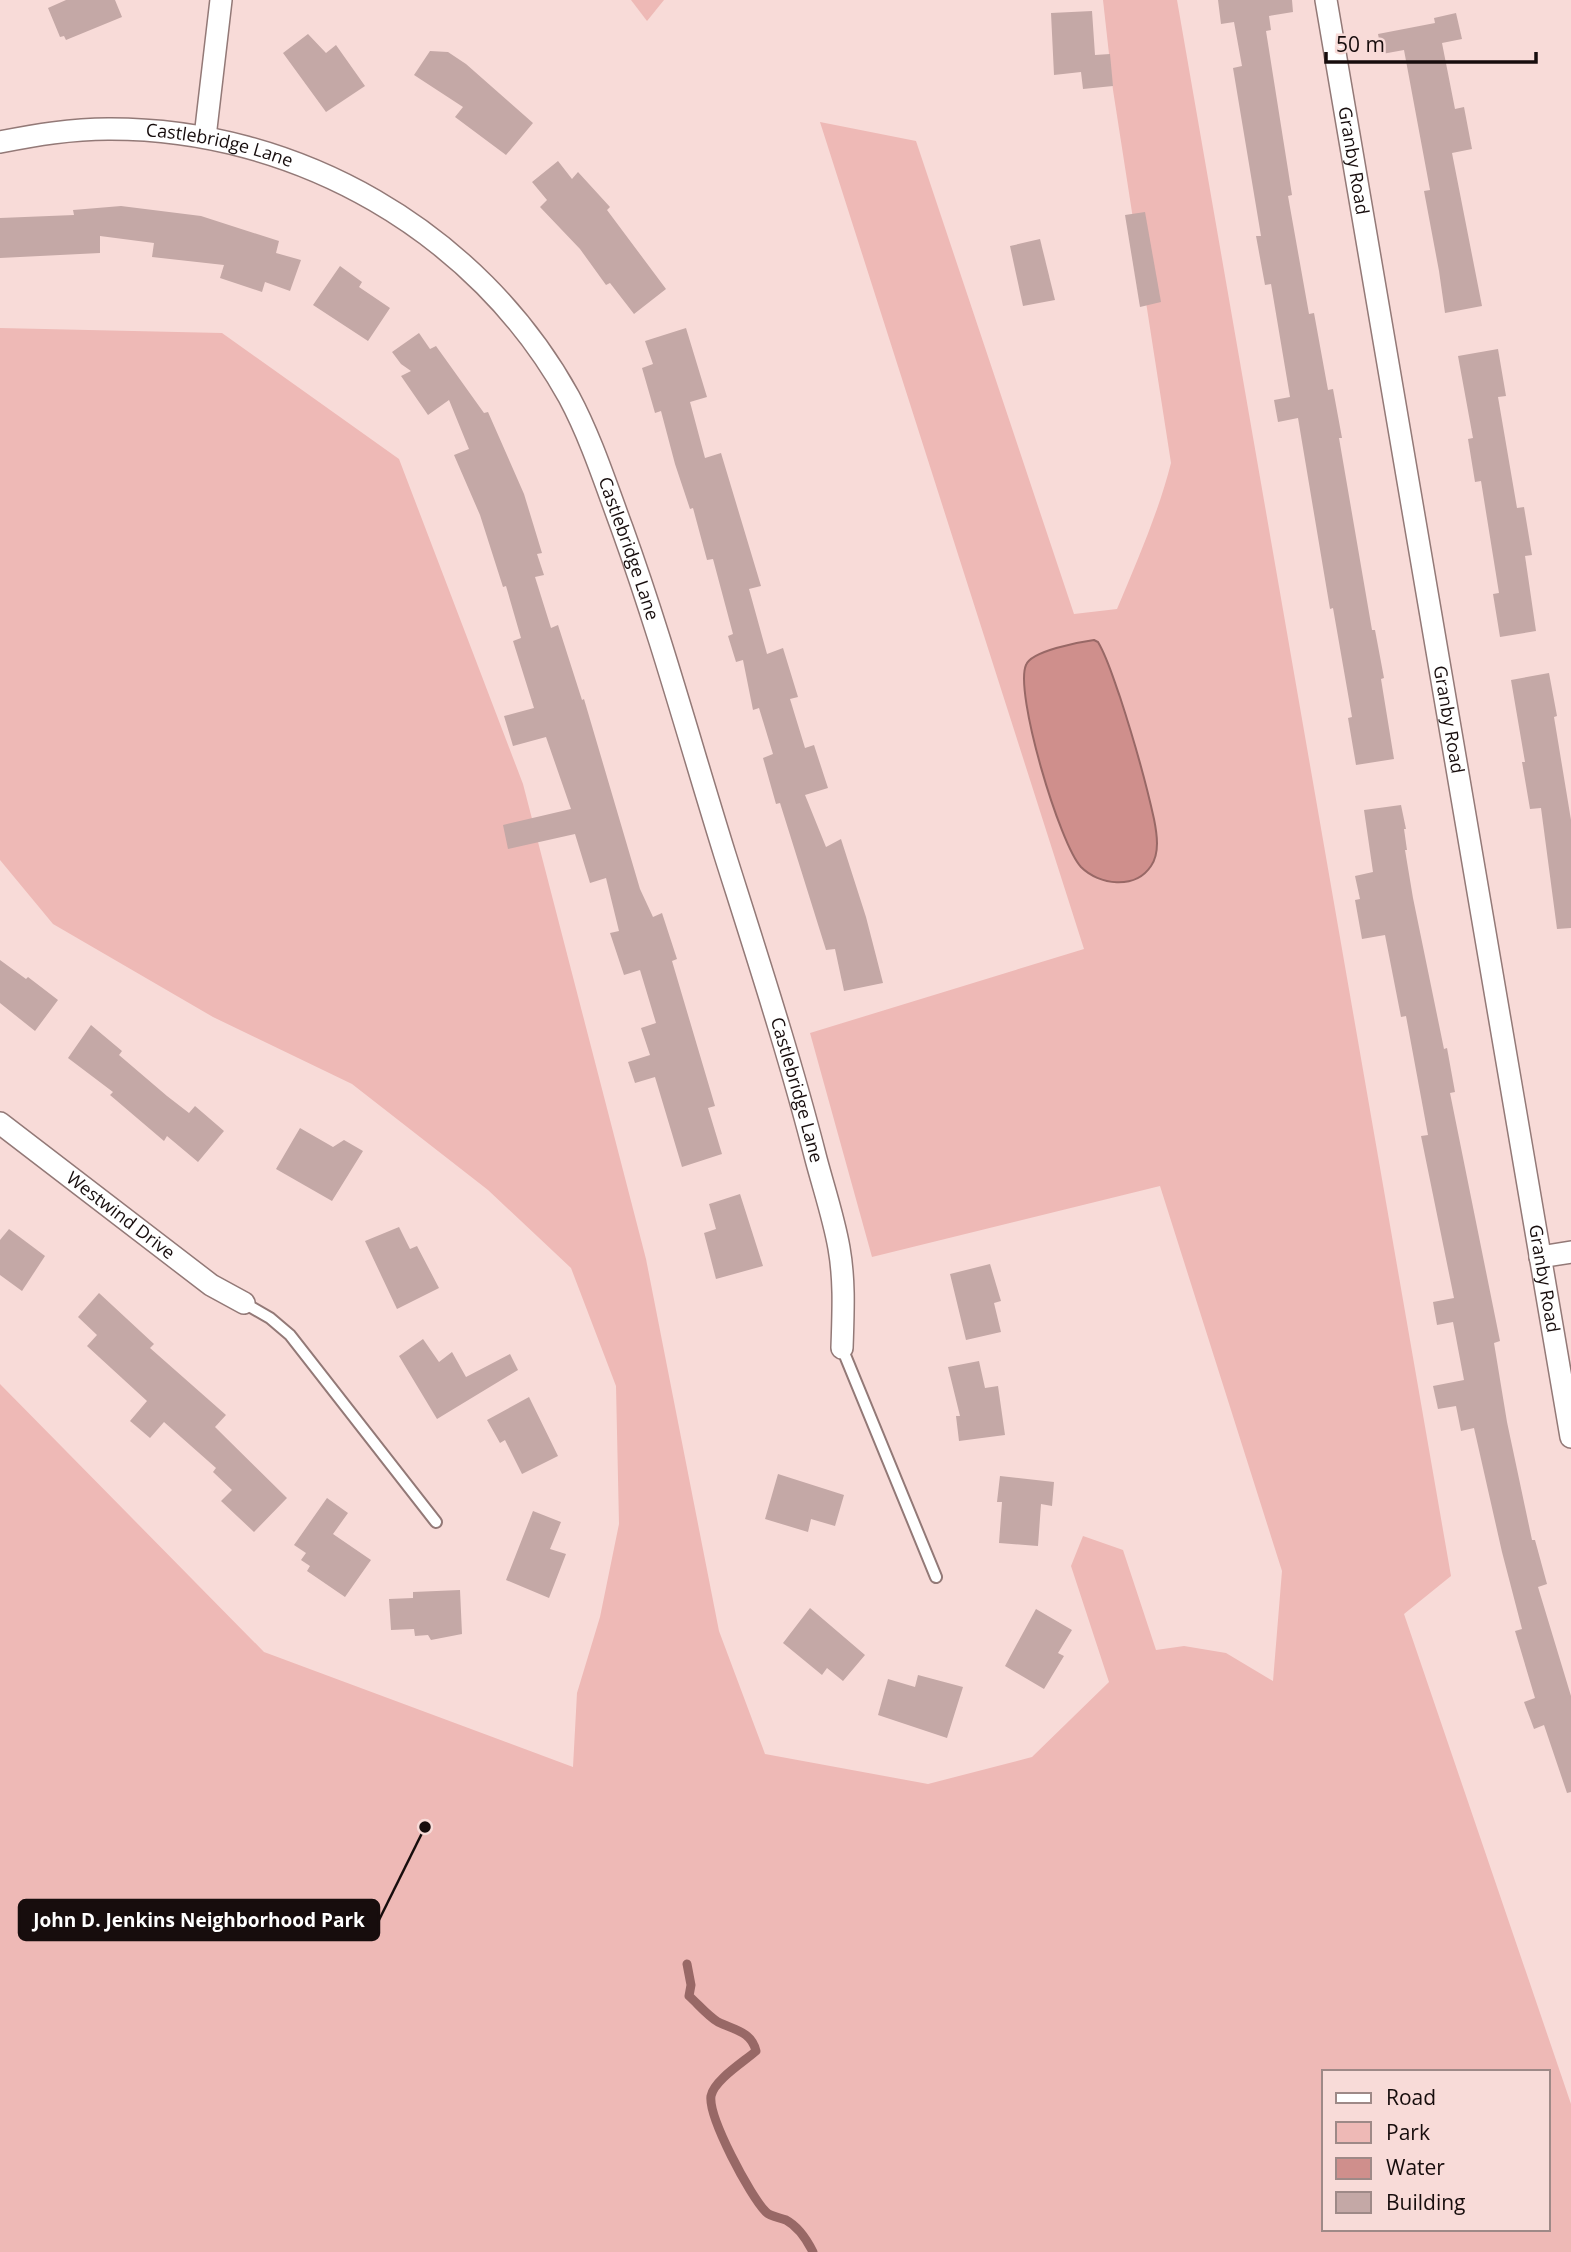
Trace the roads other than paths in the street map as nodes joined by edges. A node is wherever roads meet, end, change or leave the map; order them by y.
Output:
1 (221, 0) edge
2 (1326, 0) edge
3 (205, 137) junction
4 (0, 142) edge
5 (0, 1123) edge
6 (1571, 1252) edge
7 (1540, 1257) junction
8 (244, 1303) joint
9 (842, 1348) joint
10 (1571, 1437) edge
11 (436, 1522) dead end
12 (936, 1577) dead end

1 - 3 street
2 - 7 street, Granby Road
3 - 4 street, Castlebridge Lane
3 - 9 street, Castlebridge Lane
5 - 8 street, Westwind Drive
6 - 7 street
7 - 10 street, Granby Road
8 - 11 lane
9 - 12 lane

